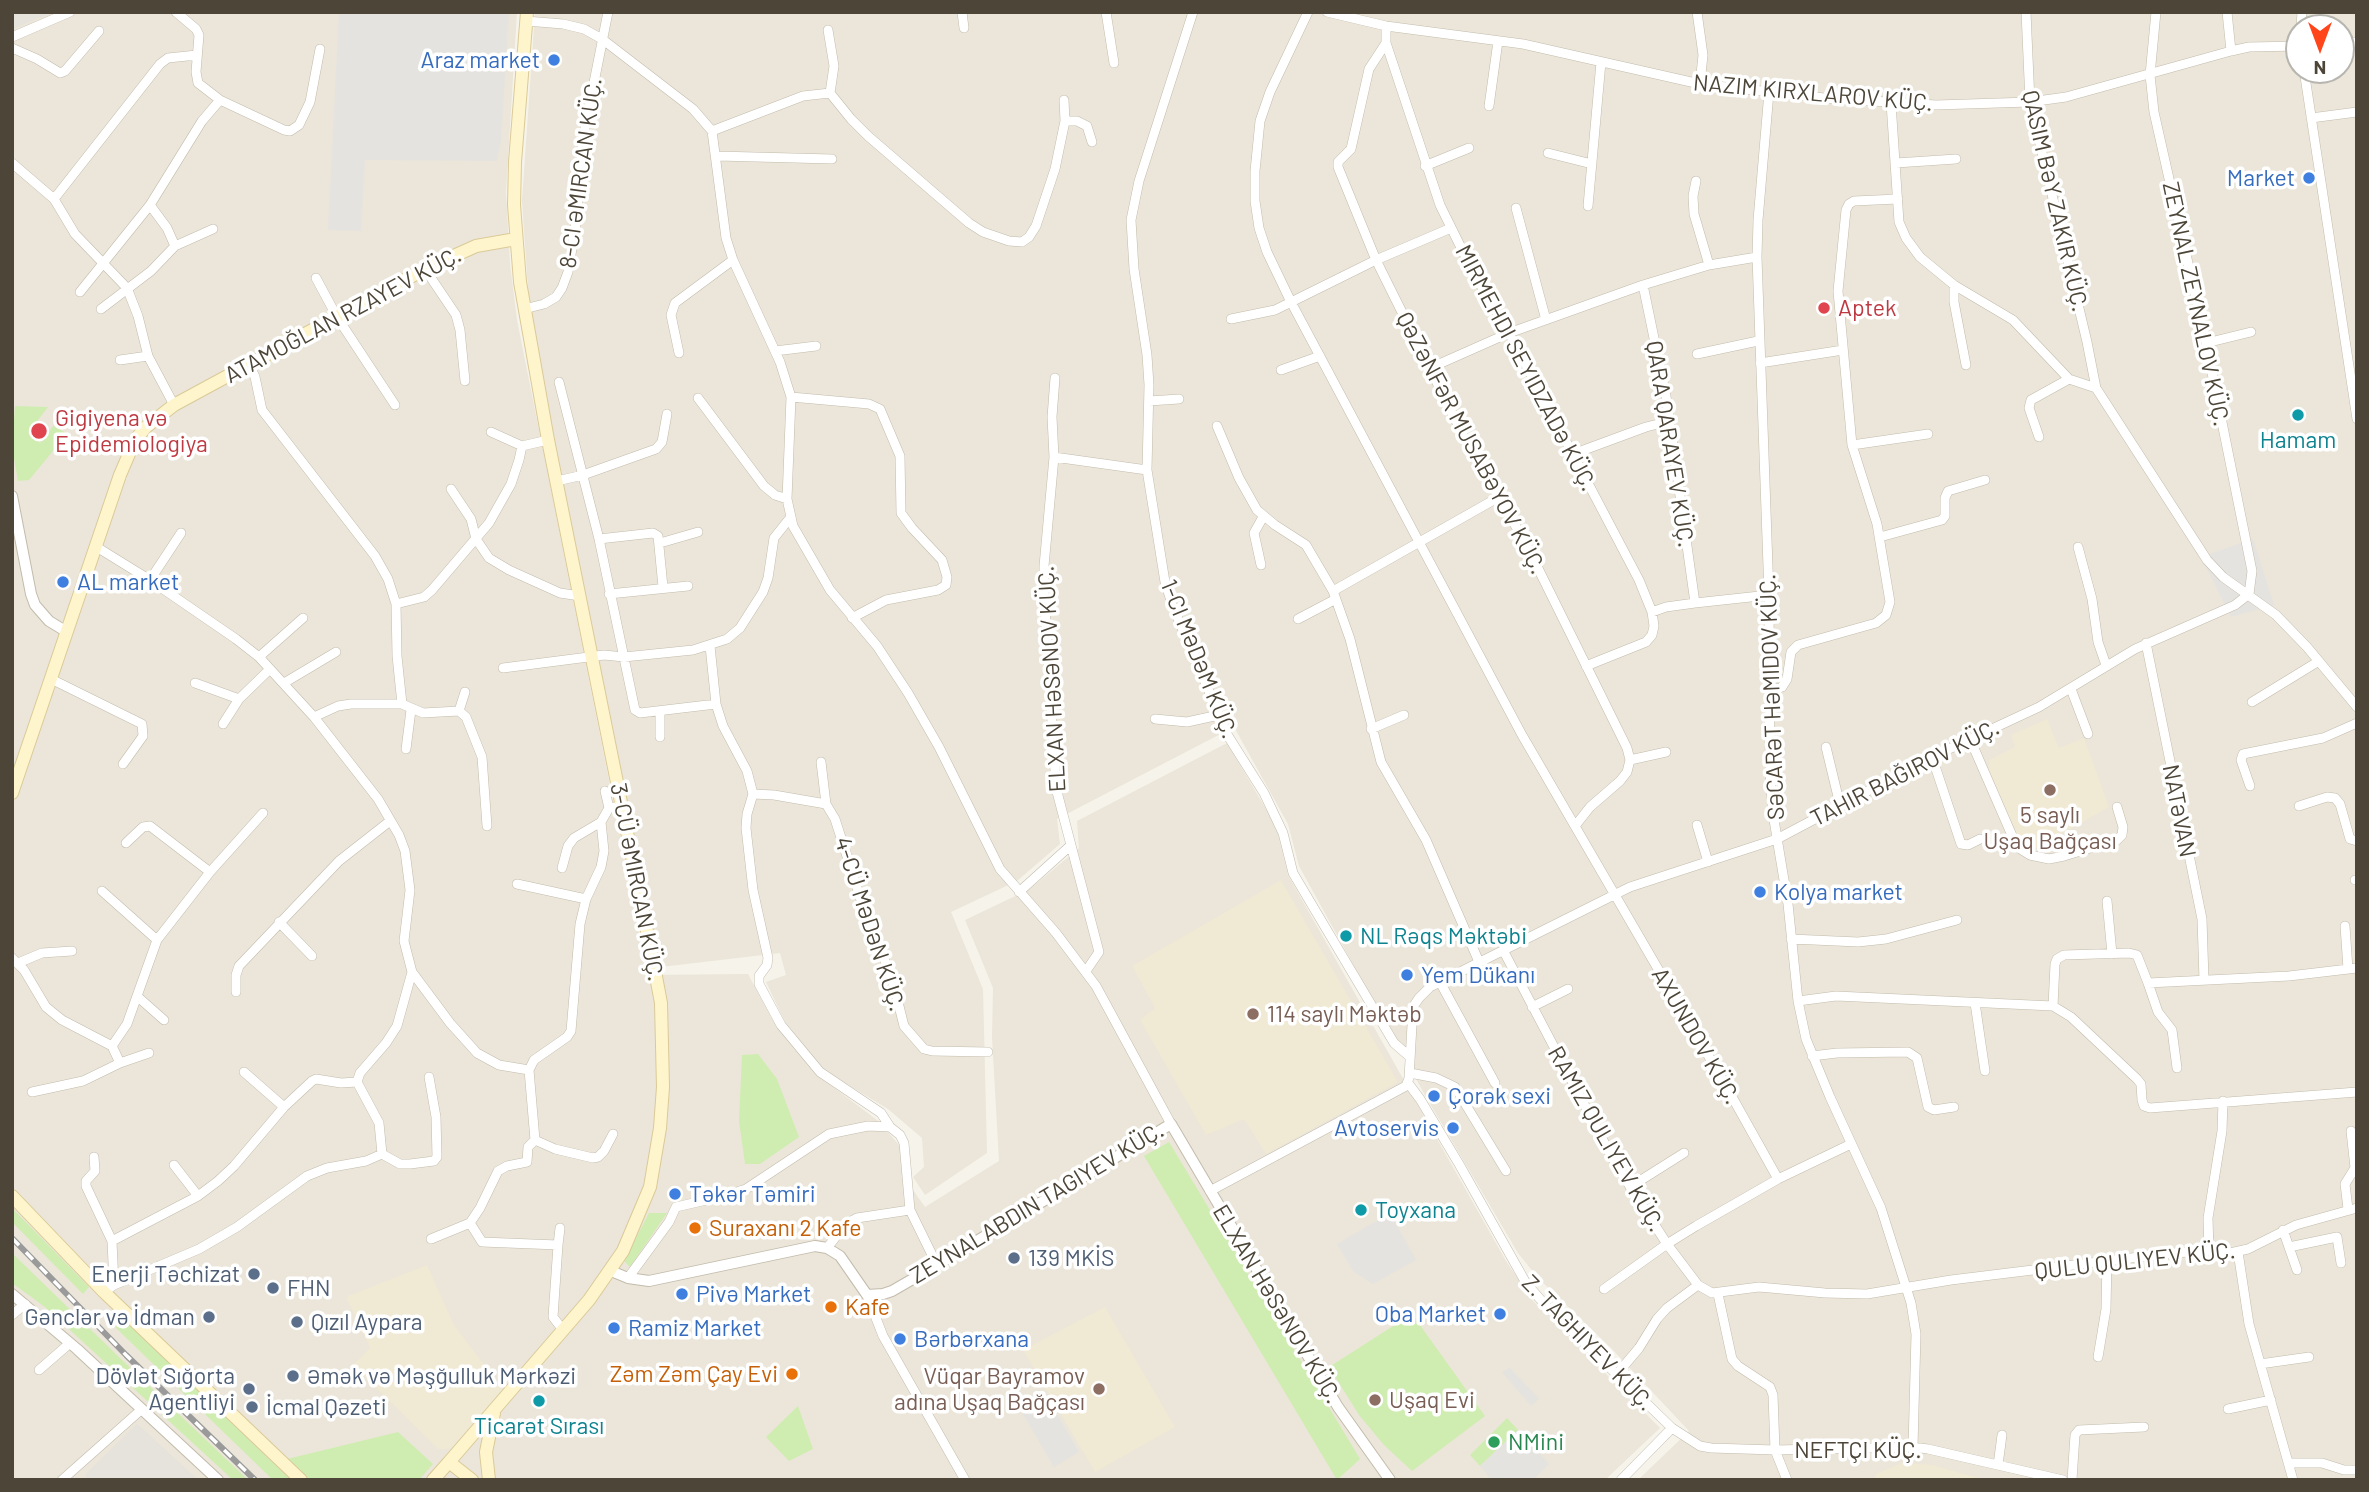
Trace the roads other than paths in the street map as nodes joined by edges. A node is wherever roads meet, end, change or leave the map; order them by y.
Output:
1 (70, 12) edge
2 (176, 12) edge
3 (608, 12) edge
4 (962, 12) edge
5 (1106, 12) edge
6 (1193, 12) edge
7 (1308, 12) edge
8 (1326, 12) edge
9 (1697, 12) edge
10 (2026, 12) edge
11 (2156, 12) edge
12 (2227, 12) edge
13 (527, 17) edge
14 (1386, 26) junction
15 (964, 28) dead end
16 (828, 30) dead end
17 (99, 31) dead end
18 (12, 37) edge
19 (601, 39) junction
20 (1498, 41) junction
21 (1386, 43) junction
22 (2285, 46) edge
23 (12, 48) edge
24 (320, 49) dead end
25 (2231, 51) junction
26 (197, 55) junction
27 (1601, 62) junction
28 (1114, 64) dead end
29 (2150, 75) junction
30 (1700, 83) junction
31 (2306, 84) edge
32 (1769, 92) junction
33 (830, 93) junction
34 (220, 100) junction
35 (1063, 100) dead end
36 (2030, 102) junction
37 (1891, 103) junction
38 (1489, 106) dead end
39 (2357, 112) edge
40 (2311, 118) junction
41 (1065, 121) junction
42 (712, 131) junction
43 (1092, 142) dead end
44 (1469, 148) dead end
45 (1548, 153) dead end
46 (717, 156) junction
47 (832, 159) dead end
48 (1956, 159) dead end
49 (12, 163) edge
50 (1896, 163) junction
51 (1592, 164) junction
52 (1425, 166) junction
53 (1696, 181) dead end
54 (54, 199) junction
55 (1898, 200) junction
56 (150, 205) junction
57 (1588, 206) dead end
58 (1517, 208) dead end
59 (1451, 228) junction
60 (213, 229) dead end
61 (516, 239) junction
62 (175, 246) junction
63 (1757, 257) junction
64 (733, 260) junction
65 (1376, 260) junction
66 (103, 264) junction
67 (1709, 265) junction
68 (425, 269) junction
69 (316, 278) dead end
70 (1643, 285) junction
71 (1954, 285) junction
72 (127, 288) junction
73 (80, 292) dead end
74 (1291, 302) junction
75 (101, 309) dead end
76 (524, 309) junction
77 (337, 317) junction
78 (1231, 319) dead end
79 (1546, 320) junction
80 (1509, 332) junction
81 (2251, 332) dead end
82 (1758, 341) junction
83 (2206, 344) junction
84 (816, 345) dead end
85 (1843, 350) junction
86 (775, 351) junction
87 (679, 353) dead end
88 (1697, 354) dead end
89 (148, 356) junction
90 (1320, 356) junction
91 (120, 360) dead end
92 (1760, 363) junction
93 (249, 364) junction
94 (1966, 365) dead end
95 (1430, 368) junction
96 (1281, 370) dead end
97 (1055, 378) dead end
98 (2069, 379) junction
99 (465, 381) dead end
100 (559, 382) dead end
101 (2096, 388) junction
102 (791, 397) junction
103 (698, 398) dead end
104 (1180, 399) dead end
105 (1149, 401) junction
106 (174, 405) junction
107 (395, 405) dead end
108 (667, 414) dead end
109 (2357, 419) edge
110 (1670, 421) junction
111 (1217, 426) dead end
112 (491, 432) dead end
113 (1928, 434) dead end
114 (2039, 437) dead end
115 (548, 440) junction
116 (1852, 445) junction
117 (522, 446) junction
118 (1573, 454) junction
119 (1054, 457) junction
120 (1147, 470) junction
121 (583, 475) junction
122 (1986, 480) dead end
123 (557, 481) junction
124 (451, 489) dead end
125 (12, 496) edge
126 (1499, 497) junction
127 (787, 499) junction
128 (1263, 517) junction
129 (790, 518) junction
130 (698, 531) dead end
131 (181, 533) dead end
132 (1880, 537) junction
133 (476, 539) junction
134 (598, 539) junction
135 (660, 543) junction
136 (1419, 543) junction
137 (95, 546) junction
138 (2078, 547) dead end
139 (1261, 565) dead end
140 (150, 580) junction
141 (688, 586) dead end
142 (663, 587) junction
143 (609, 594) junction
144 (2249, 594) junction
145 (1334, 595) junction
146 (1769, 595) junction
147 (580, 596) junction
148 (1695, 603) junction
149 (396, 604) junction
150 (1652, 612) junction
151 (303, 618) dead end
152 (852, 618) junction
153 (1298, 619) dead end
154 (67, 632) junction
155 (2146, 643) junction
156 (710, 646) junction
157 (336, 652) dead end
158 (258, 657) junction
159 (592, 657) junction
160 (624, 657) junction
161 (2319, 661) junction
162 (2106, 665) junction
163 (1586, 666) junction
164 (503, 668) dead end
165 (270, 669) junction
166 (51, 679) junction
167 (284, 682) junction
168 (195, 683) dead end
169 (2071, 689) junction
170 (1770, 691) junction
171 (465, 692) dead end
172 (239, 699) junction
173 (2252, 702) dead end
174 (402, 704) junction
175 (716, 704) junction
176 (2357, 707) edge
177 (411, 710) junction
178 (459, 711) junction
179 (660, 711) junction
180 (1219, 715) junction
181 (1404, 715) dead end
182 (314, 717) junction
183 (1155, 719) dead end
184 (2357, 723) edge
185 (223, 724) dead end
186 (1371, 729) junction
187 (2088, 734) dead end
188 (660, 737) dead end
189 (1970, 738) junction
190 (1826, 747) dead end
191 (406, 749) dead end
192 (1666, 752) dead end
193 (1933, 757) junction
194 (1630, 760) junction
195 (821, 762) dead end
196 (123, 764) dead end
197 (2250, 786) dead end
198 (605, 791) dead end
199 (12, 793) edge
200 (754, 794) junction
201 (826, 804) junction
202 (1840, 805) junction
203 (2299, 806) dead end
204 (615, 807) junction
205 (2118, 807) dead end
206 (263, 813) dead end
207 (390, 821) junction
208 (601, 822) junction
209 (1697, 825) dead end
210 (487, 826) dead end
211 (1575, 826) junction
212 (1777, 839) junction
213 (1980, 839) dead end
214 (2357, 841) edge
215 (126, 843) dead end
216 (1070, 846) junction
217 (1708, 862) junction
218 (562, 868) dead end
219 (210, 872) junction
220 (517, 884) dead end
221 (102, 891) dead end
222 (1019, 892) junction
223 (1613, 894) junction
224 (586, 899) junction
225 (2107, 901) dead end
226 (1957, 920) dead end
227 (279, 922) junction
228 (2345, 926) dead end
229 (1791, 939) junction
230 (157, 940) junction
231 (1503, 950) junction
232 (72, 951) dead end
233 (2112, 954) junction
234 (312, 956) dead end
235 (15, 961) edge
236 (1479, 962) junction
237 (2353, 968) edge
238 (1086, 971) junction
239 (412, 972) junction
240 (2204, 980) junction
241 (1440, 982) junction
242 (2148, 983) junction
243 (1568, 989) dead end
244 (236, 992) dead end
245 (138, 997) junction
246 (1798, 1001) junction
247 (1975, 1003) junction
248 (2053, 1006) junction
249 (1532, 1007) junction
250 (164, 1020) dead end
251 (112, 1046) junction
252 (988, 1052) dead end
253 (149, 1053) dead end
254 (1812, 1056) junction
255 (1410, 1057) junction
256 (120, 1063) junction
257 (2178, 1069) dead end
258 (529, 1070) junction
259 (1985, 1071) dead end
260 (244, 1072) dead end
261 (1410, 1073) junction
262 (429, 1076) dead end
263 (357, 1082) junction
264 (1408, 1083) junction
265 (1495, 1083) dead end
266 (32, 1092) dead end
267 (2357, 1092) edge
268 (2223, 1101) junction
269 (284, 1107) junction
270 (1954, 1107) dead end
271 (1171, 1124) junction
272 (890, 1127) junction
273 (2351, 1131) dead end
274 (612, 1134) dead end
275 (535, 1140) junction
276 (1851, 1143) junction
277 (1685, 1153) dead end
278 (382, 1154) junction
279 (94, 1157) dead end
280 (174, 1165) dead end
281 (1506, 1171) dead end
282 (1778, 1179) junction
283 (1629, 1187) junction
284 (1210, 1191) junction
285 (12, 1196) edge
286 (198, 1196) junction
287 (2352, 1208) edge
288 (910, 1210) junction
289 (470, 1223) junction
290 (560, 1228) dead end
291 (2283, 1230) junction
292 (431, 1239) dead end
293 (112, 1241) junction
294 (1667, 1244) junction
295 (558, 1245) junction
296 (2289, 1247) junction
297 (827, 1248) junction
298 (2209, 1251) junction
299 (2238, 1252) junction
300 (2107, 1260) junction
301 (2341, 1263) dead end
302 (937, 1265) junction
303 (611, 1270) junction
304 (2297, 1270) dead end
305 (628, 1278) junction
306 (1698, 1285) junction
307 (1906, 1287) junction
308 (109, 1288) junction
309 (1604, 1289) dead end
310 (12, 1294) edge
311 (1718, 1294) junction
312 (867, 1295) junction
313 (25, 1304) junction
314 (12, 1315) edge
315 (563, 1330) junction
316 (70, 1342) junction
317 (2098, 1357) dead end
318 (2309, 1357) dead end
319 (2260, 1364) junction
320 (39, 1370) dead end
321 (1617, 1374) junction
322 (2271, 1400) junction
323 (142, 1409) junction
324 (495, 1409) junction
325 (2228, 1409) dead end
326 (2144, 1427) dead end
327 (1672, 1428) junction
328 (2002, 1435) dead end
329 (1913, 1447) junction
330 (1775, 1450) junction
331 (449, 1462) junction
332 (2289, 1463) junction
333 (1998, 1465) junction
334 (2357, 1470) edge
335 (72, 1476) edge
336 (62, 1480) edge
337 (218, 1480) edge
338 (300, 1480) edge
339 (433, 1480) edge
340 (472, 1480) edge
341 (489, 1480) edge
342 (965, 1480) edge
343 (1390, 1480) edge
344 (1621, 1480) edge
345 (1787, 1480) edge
346 (2063, 1480) edge
347 (2072, 1480) edge
348 (2293, 1480) edge

1 - 18 street
2 - 26 street
3 - 19 street, 8-CI ƏMIRCAN KÜÇ.
4 - 15 street
5 - 28 street
6 - 105 street, 1-CI MƏDƏM KÜÇ.
7 - 74 street, AXUNDOV KÜÇ.
8 - 14 street
9 - 30 street
10 - 36 street
11 - 29 street, ZEYNAL ZEYNALOV KÜÇ.
12 - 25 street
13 - 19 street
13 - 61 main road, 3-CÜ ƏMIRCAN KÜÇ.
14 - 20 street
14 - 21 street, MIRMEHDI SEYIDZADƏ KÜÇ.
16 - 33 street
17 - 23 street
19 - 42 street
19 - 76 street, 8-CI ƏMIRCAN KÜÇ.
20 - 27 street
20 - 38 street
21 - 52 street, MIRMEHDI SEYIDZADƏ KÜÇ.
21 - 65 street, QƏZƏNFƏR MUSABƏYOV KÜÇ.
22 - 25 street
24 - 34 street
25 - 29 street
26 - 34 street
26 - 54 street
27 - 30 street
27 - 51 street
29 - 36 street
29 - 83 street, ZEYNAL ZEYNALOV KÜÇ.
30 - 32 street
31 - 40 street
32 - 37 street
32 - 63 street, SƏCARƏT HƏMIDOV KÜÇ.
33 - 41 street
33 - 42 street
34 - 56 street
35 - 41 street
36 - 37 street
36 - 101 street
37 - 50 street
39 - 40 street
40 - 109 street
41 - 43 street
42 - 46 street, ZEYNALABDIN TAGIYEV KÜÇ.
44 - 52 street
45 - 51 street
46 - 47 street
46 - 64 street, ZEYNALABDIN TAGIYEV KÜÇ.
48 - 50 street
49 - 54 street
50 - 55 street
51 - 57 street
52 - 59 street, MIRMEHDI SEYIDZADƏ KÜÇ.
53 - 67 street
54 - 66 street
55 - 71 street
55 - 85 street
56 - 62 street
56 - 66 street
58 - 79 street
59 - 65 street
59 - 80 street, MIRMEHDI SEYIDZADƏ KÜÇ.
60 - 62 street
61 - 68 main road, ATAMOĞLAN RZAYEV KÜÇ.
61 - 76 main road, 3-CÜ ƏMIRCAN KÜÇ.
62 - 72 street
63 - 67 street
63 - 82 street, SƏCARƏT HƏMIDOV KÜÇ.
64 - 86 street, ZEYNALABDIN TAGIYEV KÜÇ.
64 - 87 street
65 - 74 street
65 - 95 street, QƏZƏNFƏR MUSABƏYOV KÜÇ.
66 - 72 street
66 - 73 street
67 - 70 street
68 - 77 main road, ATAMOĞLAN RZAYEV KÜÇ.
68 - 99 street
69 - 77 street
70 - 79 street
70 - 110 street, QARA QARAYEV KÜÇ.
71 - 94 street
71 - 98 street
72 - 75 street
72 - 89 street
74 - 78 street
74 - 90 street, AXUNDOV KÜÇ.
76 - 115 main road, 3-CÜ ƏMIRCAN KÜÇ.
77 - 93 main road, ATAMOĞLAN RZAYEV KÜÇ.
77 - 107 street
79 - 80 street
80 - 95 street
80 - 118 street, MIRMEHDI SEYIDZADƏ KÜÇ.
81 - 83 street
82 - 88 street
82 - 92 street, SƏCARƏT HƏMIDOV KÜÇ.
83 - 144 street, ZEYNAL ZEYNALOV KÜÇ.
84 - 86 street
85 - 92 street
85 - 116 street
86 - 102 street, ZEYNALABDIN TAGIYEV KÜÇ.
89 - 91 street
89 - 106 street
90 - 96 street
90 - 136 street, AXUNDOV KÜÇ.
92 - 146 street, SƏCARƏT HƏMIDOV KÜÇ.
93 - 106 main road, ATAMOĞLAN RZAYEV KÜÇ.
93 - 149 street
95 - 126 street, QƏZƏNFƏR MUSABƏYOV KÜÇ.
97 - 119 street, ELXAN HƏSƏNOV KÜÇ.
98 - 101 street
98 - 114 street
100 - 121 street
101 - 144 street
102 - 127 street, ZEYNALABDIN TAGIYEV KÜÇ.
102 - 152 street
103 - 127 street
104 - 105 street
105 - 120 street, 1-CI MƏDƏM KÜÇ.
106 - 137 main road, ATAMOĞLAN RZAYEV KÜÇ.
108 - 121 street
110 - 118 street
110 - 148 street, QARA QARAYEV KÜÇ.
111 - 128 street
112 - 117 street
113 - 116 street
115 - 117 street
115 - 123 main road, 3-CÜ ƏMIRCAN KÜÇ.
116 - 132 street
117 - 133 street
118 - 150 street, MIRMEHDI SEYIDZADƏ KÜÇ.
119 - 120 street
119 - 216 street, ELXAN HƏSƏNOV KÜÇ.
120 - 180 street, 1-CI MƏDƏM KÜÇ.
121 - 123 street
121 - 134 street
122 - 132 street
123 - 147 main road, 3-CÜ ƏMIRCAN KÜÇ.
124 - 133 street
125 - 154 street
126 - 136 street
126 - 163 street, QƏZƏNFƏR MUSABƏYOV KÜÇ.
127 - 129 street, ZEYNALABDIN TAGIYEV KÜÇ.
128 - 139 street
128 - 145 street
129 - 152 street, ZEYNALABDIN TAGIYEV KÜÇ.
129 - 156 street
130 - 135 street
131 - 140 street
132 - 170 street
133 - 147 street
133 - 149 street
134 - 135 street
134 - 143 street
135 - 142 street
136 - 145 street
136 - 211 street, AXUNDOV KÜÇ.
137 - 140 street
137 - 154 main road, ATAMOĞLAN RZAYEV KÜÇ.
138 - 162 street
140 - 158 street
141 - 142 street
142 - 143 street
143 - 160 street
144 - 155 street
144 - 161 street
145 - 153 street
145 - 186 street
146 - 148 street
146 - 170 street, SƏCARƏT HƏMIDOV KÜÇ.
147 - 159 main road, 3-CÜ ƏMIRCAN KÜÇ.
148 - 150 street
149 - 174 street
150 - 163 street
151 - 158 street
152 - 222 street, ZEYNALABDIN TAGIYEV KÜÇ.
154 - 166 main road, ATAMOĞLAN RZAYEV KÜÇ.
155 - 162 street
155 - 240 street, NATƏVAN
156 - 160 street
156 - 175 street
157 - 167 street
158 - 165 street
159 - 160 street
159 - 164 street
159 - 204 main road, 3-CÜ ƏMIRCAN KÜÇ.
160 - 179 street
161 - 173 street
161 - 176 street
162 - 169 street
163 - 194 street, QƏZƏNFƏR MUSABƏYOV KÜÇ.
165 - 167 street
165 - 172 street
166 - 196 street
166 - 199 main road, ATAMOĞLAN RZAYEV KÜÇ.
167 - 182 street
168 - 172 street
169 - 187 street
169 - 189 street
170 - 212 street, SƏCARƏT HƏMIDOV KÜÇ.
171 - 178 street
172 - 185 street
174 - 177 street
174 - 182 street
175 - 179 street
175 - 200 street
177 - 178 street
177 - 191 street
178 - 210 street
179 - 188 street
180 - 183 street
180 - 255 street, 1-CI MƏDƏM KÜÇ.
181 - 186 street
182 - 207 street
184 - 197 street
186 - 236 street
189 - 193 street
189 - 205 street
190 - 202 street
192 - 194 street
193 - 202 street
193 - 213 street
194 - 211 street
195 - 201 street, 4-CÜ MƏDƏN KÜÇ.
198 - 204 street
200 - 201 street
200 - 272 street
201 - 252 street, 4-CÜ MƏDƏN KÜÇ.
202 - 212 street
203 - 214 street
204 - 208 street
204 - 303 main road, 3-CÜ ƏMIRCAN KÜÇ.
206 - 219 street
207 - 227 street
207 - 239 street
208 - 218 street
208 - 224 street
209 - 217 street
211 - 223 street, AXUNDOV KÜÇ.
212 - 217 street
212 - 229 street, SƏCARƏT HƏMIDOV KÜÇ.
215 - 219 street
216 - 222 street
216 - 238 street, ELXAN HƏSƏNOV KÜÇ.
217 - 223 street
219 - 230 street
220 - 224 street
221 - 230 street
222 - 238 street, ZEYNALABDIN TAGIYEV KÜÇ.
223 - 231 street
223 - 282 street, AXUNDOV KÜÇ.
224 - 258 street
225 - 233 street
226 - 229 street
227 - 234 street
227 - 244 street
228 - 237 street
229 - 246 street, SƏCARƏT HƏMIDOV KÜÇ.
230 - 245 street
231 - 236 street
231 - 249 street, RAMIZ QULIYEV KÜÇ.
232 - 235 street
233 - 242 street
233 - 248 street
235 - 251 street
236 - 241 street
237 - 240 street
238 - 271 street, ZEYNALABDIN TAGIYEV KÜÇ.
239 - 258 street
239 - 263 street
240 - 242 street
241 - 255 street
241 - 265 street
242 - 257 street
243 - 249 street
245 - 250 street
245 - 251 street
246 - 247 street
246 - 254 street, SƏCARƏT HƏMIDOV KÜÇ.
247 - 248 street
247 - 259 street
248 - 268 street
249 - 283 street, RAMIZ QULIYEV KÜÇ.
251 - 256 street
253 - 256 street
254 - 270 street
254 - 276 street, SƏCARƏT HƏMIDOV KÜÇ.
255 - 261 street
256 - 266 street
258 - 275 street
260 - 269 street
261 - 264 street
261 - 281 street
262 - 278 street
263 - 269 street
263 - 278 street
264 - 284 street
264 - 321 street, Z. TAGHIYEV KÜÇ.
267 - 268 street
268 - 298 street
269 - 286 street
271 - 284 street, ELXAN HƏSƏNOV KÜÇ.
271 - 302 street, ZEYNALABDIN TAGIYEV KÜÇ.
272 - 288 street
272 - 305 street
273 - 287 street
274 - 275 street
275 - 289 street
276 - 282 street
276 - 307 street, SƏCARƏT HƏMIDOV KÜÇ.
277 - 283 street
278 - 308 street
279 - 293 street
280 - 286 street
282 - 294 street
283 - 294 street, RAMIZ QULIYEV KÜÇ.
284 - 343 street, ELXAN HƏSƏNOV KÜÇ.
285 - 308 main road
286 - 293 street
287 - 291 street, QULU QULIYEV KÜÇ.
288 - 297 street
288 - 302 street
289 - 292 street
289 - 295 street
290 - 295 street
291 - 296 street
291 - 299 street, QULU QULIYEV KÜÇ.
293 - 308 street
294 - 306 street, RAMIZ QULIYEV KÜÇ.
294 - 309 street
295 - 315 street
296 - 301 street
296 - 304 street
297 - 305 street
297 - 312 street
298 - 299 street, QULU QULIYEV KÜÇ.
298 - 300 street, QULU QULIYEV KÜÇ.
299 - 319 street
300 - 307 street, QULU QULIYEV KÜÇ.
300 - 317 street
302 - 312 street, ZEYNALABDIN TAGIYEV KÜÇ.
303 - 305 street
303 - 315 main road, 3-CÜ ƏMIRCAN KÜÇ.
306 - 311 street, RAMIZ QULIYEV KÜÇ.
306 - 321 street
307 - 311 street
307 - 329 street, SƏCARƏT HƏMIDOV KÜÇ.
308 - 338 main road
310 - 313 street
311 - 330 street
312 - 342 street
313 - 314 street
313 - 316 street
315 - 324 main road, 3-CÜ ƏMIRCAN KÜÇ.
316 - 320 street
316 - 323 street
318 - 319 street
319 - 322 street
321 - 327 street, Z. TAGHIYEV KÜÇ.
322 - 325 street
322 - 332 street
323 - 335 street
323 - 337 street
324 - 331 main road
324 - 341 main road, 3-CÜ ƏMIRCAN KÜÇ.
326 - 347 street
327 - 330 street, NEFTÇI KÜÇ.
327 - 344 street, Z. TAGHIYEV KÜÇ.
328 - 333 street
329 - 330 street, NEFTÇI KÜÇ.
329 - 333 street, NEFTÇI KÜÇ.
330 - 345 street, NEFTÇI KÜÇ.
331 - 339 main road
331 - 340 main road
332 - 334 street
332 - 348 street
333 - 346 street, NEFTÇI KÜÇ.
335 - 336 street

